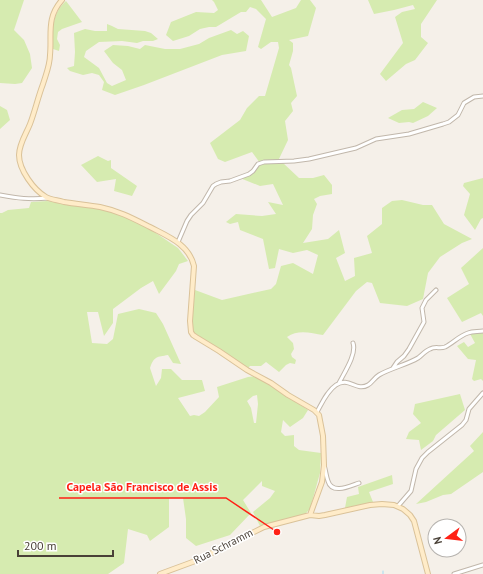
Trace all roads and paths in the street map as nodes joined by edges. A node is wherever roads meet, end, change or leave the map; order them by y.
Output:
1 (62, 0) edge
2 (483, 96) edge
3 (0, 196) edge
4 (48, 198) junction
5 (178, 242) junction
6 (436, 290) dead end
7 (483, 331) edge
8 (353, 343) dead end
9 (393, 368) junction
10 (340, 383) junction
11 (483, 393) edge
12 (317, 412) junction
13 (324, 465) junction
14 (359, 483) dead end
15 (398, 506) junction
16 (310, 515) junction
17 (483, 565) edge
18 (160, 574) edge
19 (428, 574) edge
20 (454, 574) edge

1 - 4 street
2 - 5 street
3 - 4 street
4 - 5 street
5 - 12 street
6 - 9 street
7 - 9 street
8 - 10 street
9 - 10 street
10 - 12 street
11 - 15 street
12 - 13 street
13 - 14 street
13 - 16 street
15 - 16 street, Rua Schramm
15 - 19 street
16 - 18 street, Rua Schramm
17 - 20 street

